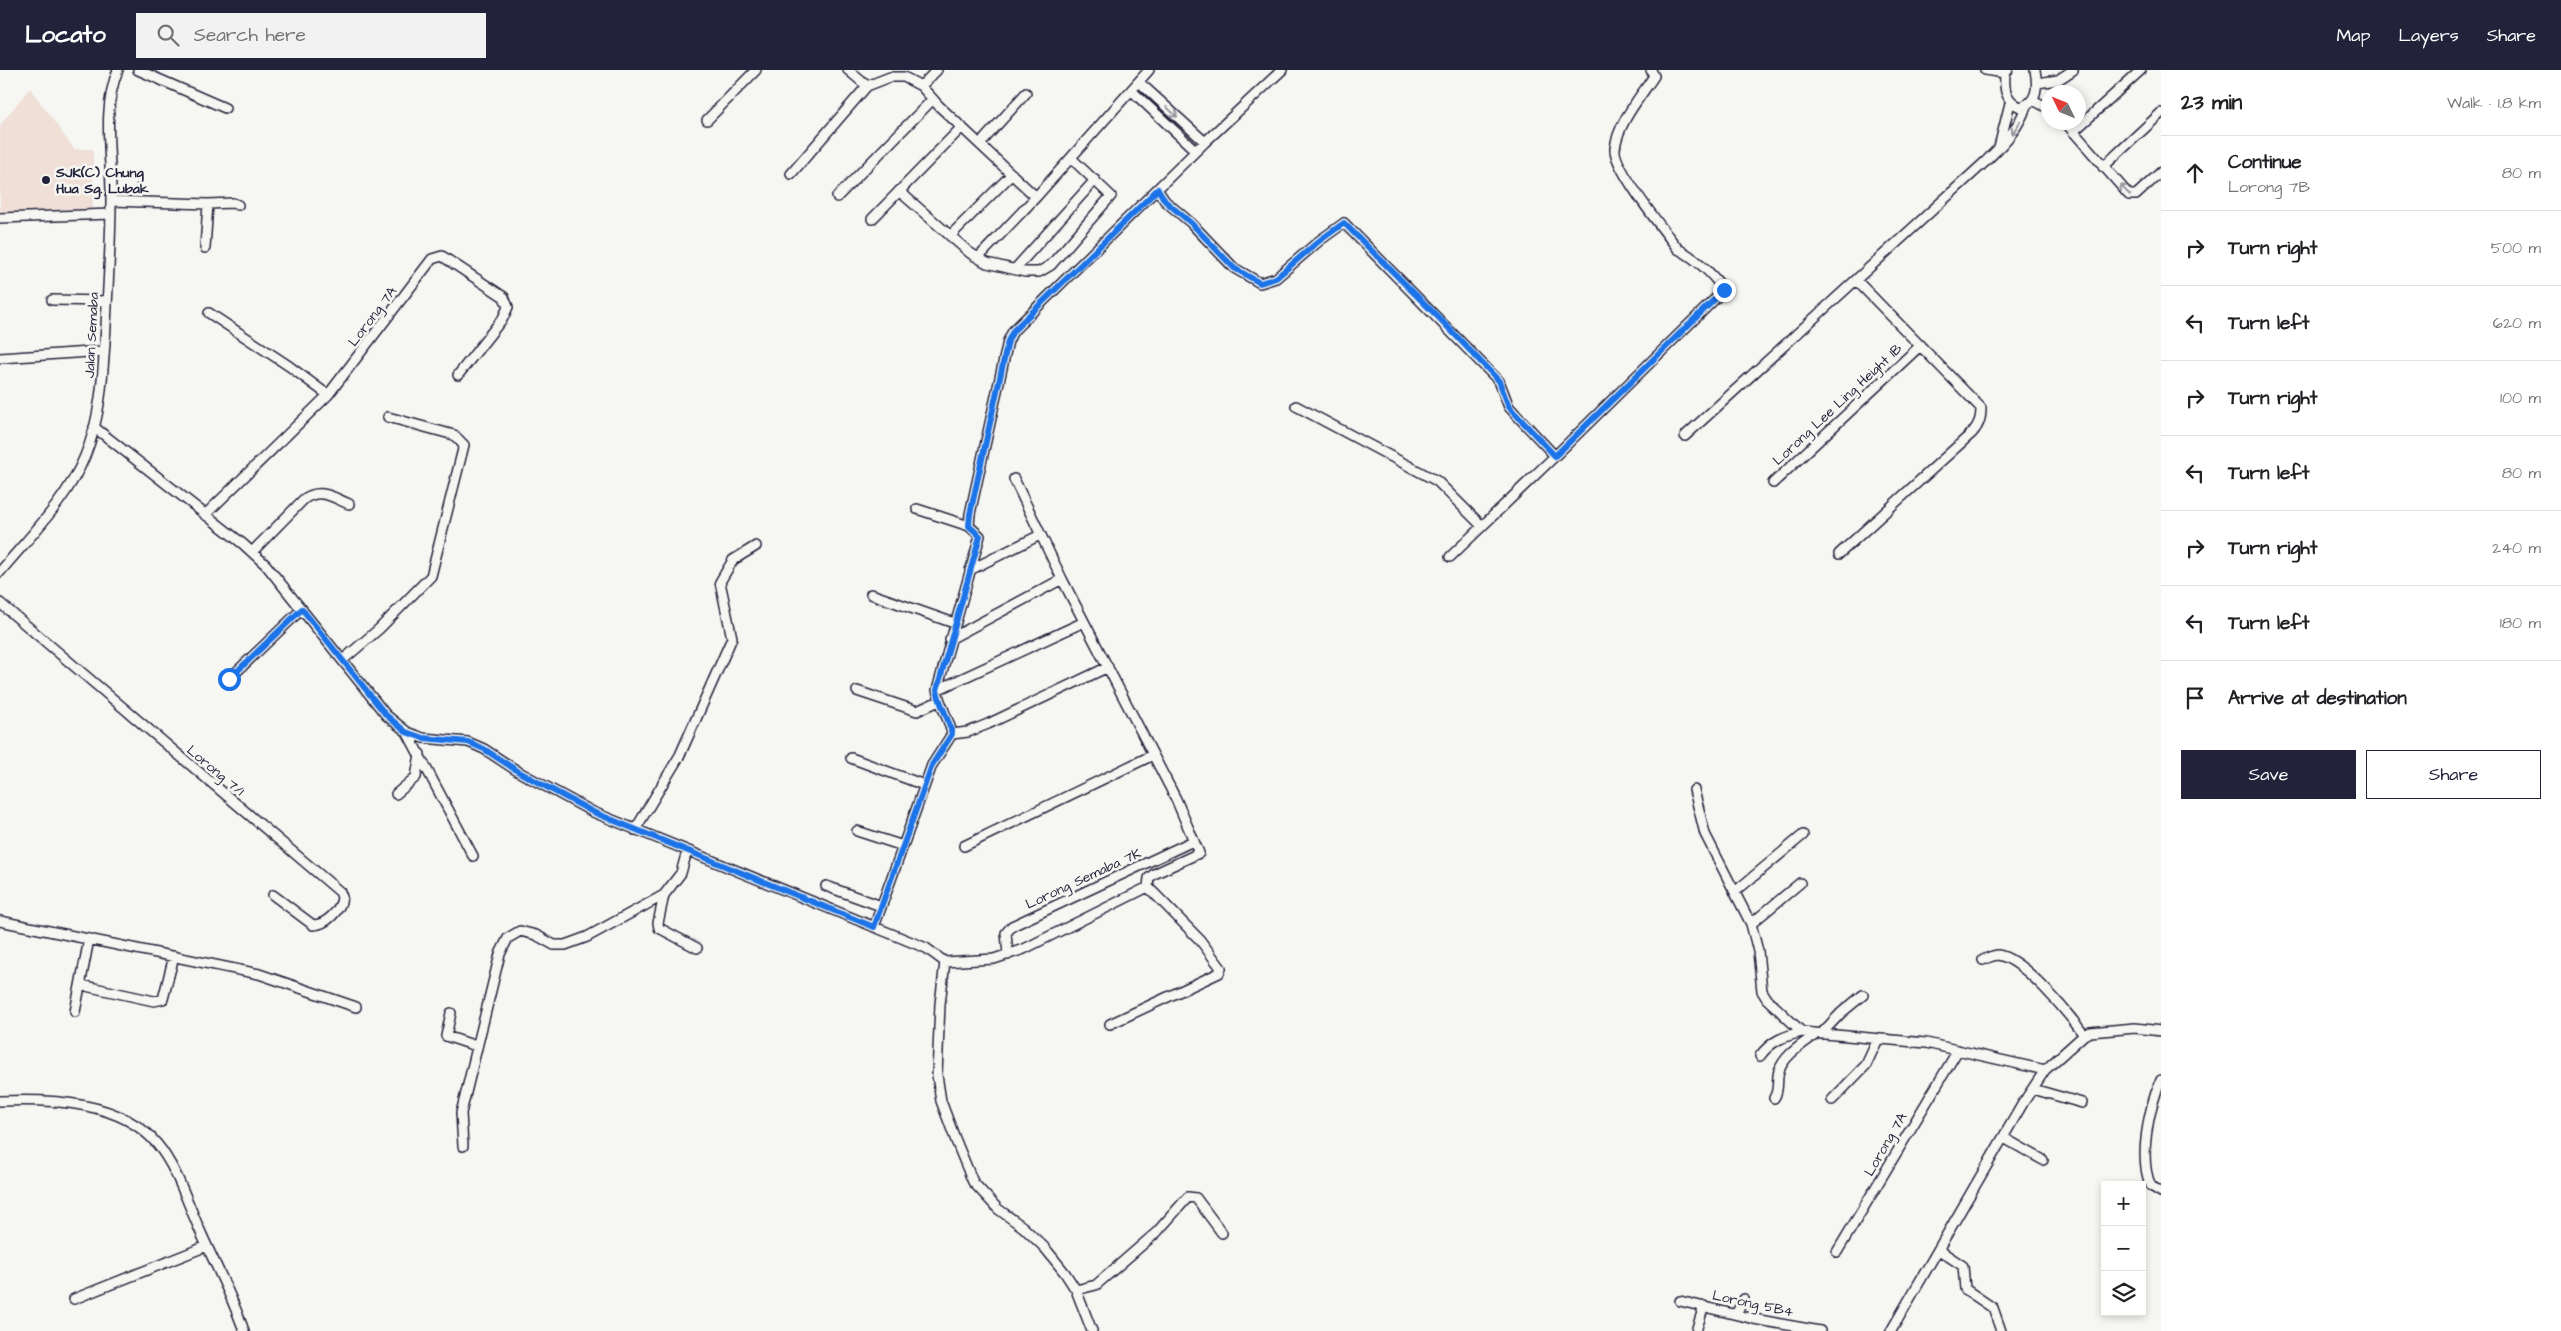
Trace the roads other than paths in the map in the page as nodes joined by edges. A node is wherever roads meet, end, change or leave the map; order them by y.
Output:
1 (118, 70) edge
2 (138, 70) edge
3 (756, 70) edge
4 (848, 70) edge
5 (937, 70) edge
6 (1149, 70) edge
7 (1282, 70) edge
8 (1651, 70) edge
9 (1986, 70) edge
10 (2042, 70) edge
11 (2073, 70) edge
12 (2141, 70) edge
13 (2006, 72) edge
14 (2036, 77) edge
15 (1139, 82) junction
16 (867, 86) junction
17 (922, 86) junction
18 (1132, 91) junction
19 (1026, 93) dead end
20 (933, 99) junction
21 (2010, 103) junction
22 (2030, 103) junction
23 (2041, 106) edge
24 (225, 108) dead end
25 (2161, 113) edge
26 (707, 120) dead end
27 (962, 127) junction
28 (2073, 132) joint
29 (1205, 142) junction
30 (980, 144) junction
31 (1999, 147) junction
32 (1196, 151) junction
33 (1071, 158) junction
34 (2103, 167) junction
35 (2161, 172) edge
36 (792, 174) dead end
37 (1012, 174) junction
38 (1095, 180) junction
39 (1158, 189) junction
40 (899, 191) junction
41 (837, 197) dead end
42 (1036, 197) junction
43 (111, 201) junction
44 (208, 204) junction
45 (238, 205) dead end
46 (111, 214) junction
47 (0, 218) edge
48 (872, 220) dead end
49 (950, 236) junction
50 (205, 248) dead end
51 (978, 258) junction
52 (1015, 269) junction
53 (1856, 280) junction
54 (52, 300) dead end
55 (107, 301) junction
56 (209, 313) dead end
57 (1921, 345) junction
58 (104, 351) junction
59 (0, 358) edge
60 (458, 375) dead end
61 (328, 395) junction
62 (1296, 406) dead end
63 (388, 418) dead end
64 (94, 427) junction
65 (1685, 436) dead end
66 (1555, 456) junction
67 (1014, 479) dead end
68 (1773, 483) dead end
69 (349, 504) dead end
70 (917, 509) dead end
71 (205, 514) junction
72 (969, 526) junction
73 (1482, 526) junction
74 (1040, 535) junction
75 (756, 546) dead end
76 (252, 552) junction
77 (1839, 554) dead end
78 (1450, 557) dead end
79 (970, 570) junction
80 (0, 572) edge
81 (1062, 579) junction
82 (871, 594) dead end
83 (0, 603) edge
84 (302, 609) junction
85 (1084, 622) junction
86 (954, 623) junction
87 (950, 639) junction
88 (344, 659) junction
89 (1108, 667) junction
90 (229, 679) dead end
91 (937, 690) junction
92 (857, 691) dead end
93 (939, 702) junction
94 (406, 732) junction
95 (952, 734) junction
96 (420, 754) junction
97 (1152, 755) junction
98 (851, 758) dead end
99 (924, 785) junction
100 (1694, 790) dead end
101 (396, 794) dead end
102 (635, 830) junction
103 (857, 831) dead end
104 (1803, 835) dead end
105 (1193, 841) junction
106 (903, 846) junction
107 (964, 846) dead end
108 (687, 851) junction
109 (473, 856) dead end
110 (1800, 883) dead end
111 (826, 886) dead end
112 (1148, 887) junction
113 (1736, 891) junction
114 (273, 895) dead end
115 (664, 895) junction
116 (881, 906) junction
117 (0, 921) edge
118 (1751, 924) junction
119 (874, 927) junction
120 (89, 939) junction
121 (697, 948) dead end
122 (1008, 955) junction
123 (174, 956) junction
124 (1983, 960) dead end
125 (945, 962) junction
126 (81, 985) junction
127 (1863, 995) dead end
128 (356, 1007) dead end
129 (76, 1012) dead end
130 (450, 1013) dead end
131 (1110, 1024) dead end
132 (2161, 1031) edge
133 (1802, 1032) junction
134 (1818, 1034) junction
135 (2084, 1035) junction
136 (1878, 1039) junction
137 (476, 1046) junction
138 (1958, 1050) junction
139 (1760, 1056) dead end
140 (2045, 1070) junction
141 (2161, 1080) edge
142 (2033, 1089) junction
143 (1774, 1098) dead end
144 (1832, 1100) dead end
145 (0, 1101) edge
146 (2082, 1103) dead end
147 (2004, 1138) junction
148 (463, 1146) dead end
149 (2043, 1160) dead end
150 (2161, 1192) edge
151 (1222, 1233) dead end
152 (207, 1246) junction
153 (1939, 1250) junction
154 (1837, 1252) dead end
155 (1076, 1290) junction
156 (74, 1299) dead end
157 (1744, 1299) dead end
158 (1680, 1301) dead end
159 (1704, 1306) junction
160 (1736, 1314) junction
161 (244, 1331) edge
162 (1092, 1331) edge
163 (1696, 1331) edge
164 (1820, 1331) edge
165 (1891, 1331) edge
166 (2001, 1331) edge

1 - 43 street, Jalan Semaba
2 - 24 street
3 - 26 street
4 - 16 street
5 - 17 street
6 - 15 street
7 - 29 street
8 - 66 street
9 - 13 street
10 - 14 street
11 - 14 street
12 - 28 street
13 - 21 street
14 - 22 street
15 - 18 street
15 -> 29 street
16 - 17 street
16 - 36 street
17 - 20 street
18 - 32 street
18 - 33 street
19 - 30 street
20 - 27 street
20 - 41 street
21 - 22 street
21 - 31 street
22 - 23 street
22 -> 31 street
25 - 34 street
27 - 30 street
27 - 40 street
28 - 34 street
29 - 32 street
30 - 37 street
31 - 53 street
32 - 39 street
33 - 38 street
33 - 42 street
35 -> 34 street
37 - 42 street
37 - 49 street
38 - 52 street
38 - 52 street
39 - 66 street
39 - 72 street
40 - 48 street
40 - 49 street
42 - 51 street
43 - 44 street
43 - 46 street, Jalan Semaba
44 - 45 street
44 - 50 street
46 - 47 street
46 - 55 street, Jalan Semaba
49 - 51 street
51 - 52 street
53 - 57 street
53 - 65 street
54 - 55 street
55 - 58 street, Jalan Semaba
56 - 61 street
57 - 68 street, Lorong Lee Ling Height 1B
57 - 77 street
58 - 59 street
58 - 64 street, Jalan Semaba
60 - 61 street, Lorong 7A
61 - 71 street, Lorong 7A
62 - 73 street
63 - 88 street
64 - 71 street
64 - 80 street, Jalan Semaba
66 - 73 street
67 - 74 street
69 - 76 street
70 - 72 street
71 - 76 street
72 - 79 street
73 - 78 street
74 - 79 street
74 - 81 street
75 - 102 street
76 - 84 street
79 - 86 street
81 - 85 street
81 - 87 street
82 - 86 street
83 - 114 street, Lorong 7/1
84 - 88 street
84 - 90 street
85 - 89 street
85 - 91 street
86 - 87 street
87 - 91 street
88 - 94 street
89 - 95 street
89 - 97 street
91 - 93 street
92 - 93 street
93 - 95 street
94 - 96 street
94 - 102 street
95 - 99 street
96 - 101 street
96 - 109 street
97 - 105 street
97 - 107 street
98 - 99 street
99 - 106 street
100 - 113 street
102 - 108 street
103 - 106 street
104 - 113 street
105 - 112 street
105 - 122 street, Lorong Semaba 7K
106 - 116 street
108 - 115 street
108 - 119 street
110 - 118 street
111 - 116 street
112 - 122 street
112 - 131 street
113 - 118 street
115 - 121 street
115 - 137 street
116 - 119 street
117 - 120 street
118 - 133 street
119 - 125 street
120 - 123 street
120 - 126 street
122 - 125 street
123 - 126 street
123 - 128 street
124 - 135 street
125 - 155 street
126 - 129 street
127 - 134 street
130 - 137 street
132 - 135 street
133 - 134 street
133 - 139 street
134 - 136 street
134 - 143 street
135 - 140 street
136 - 138 street
136 - 144 street
137 - 148 street
138 - 140 street
138 - 154 street, Lorong 7A
140 - 142 street
141 - 150 street
142 - 146 street
142 - 147 street
145 - 152 street
147 - 149 street
147 - 153 street
151 - 155 street
152 - 156 street
152 - 161 street
153 - 165 street
153 - 166 street
155 - 162 street
157 - 160 street
158 - 159 street, Lorong 5B4
159 - 160 street, Lorong 5B4
159 - 163 street
160 - 164 street, Lorong 5B4

